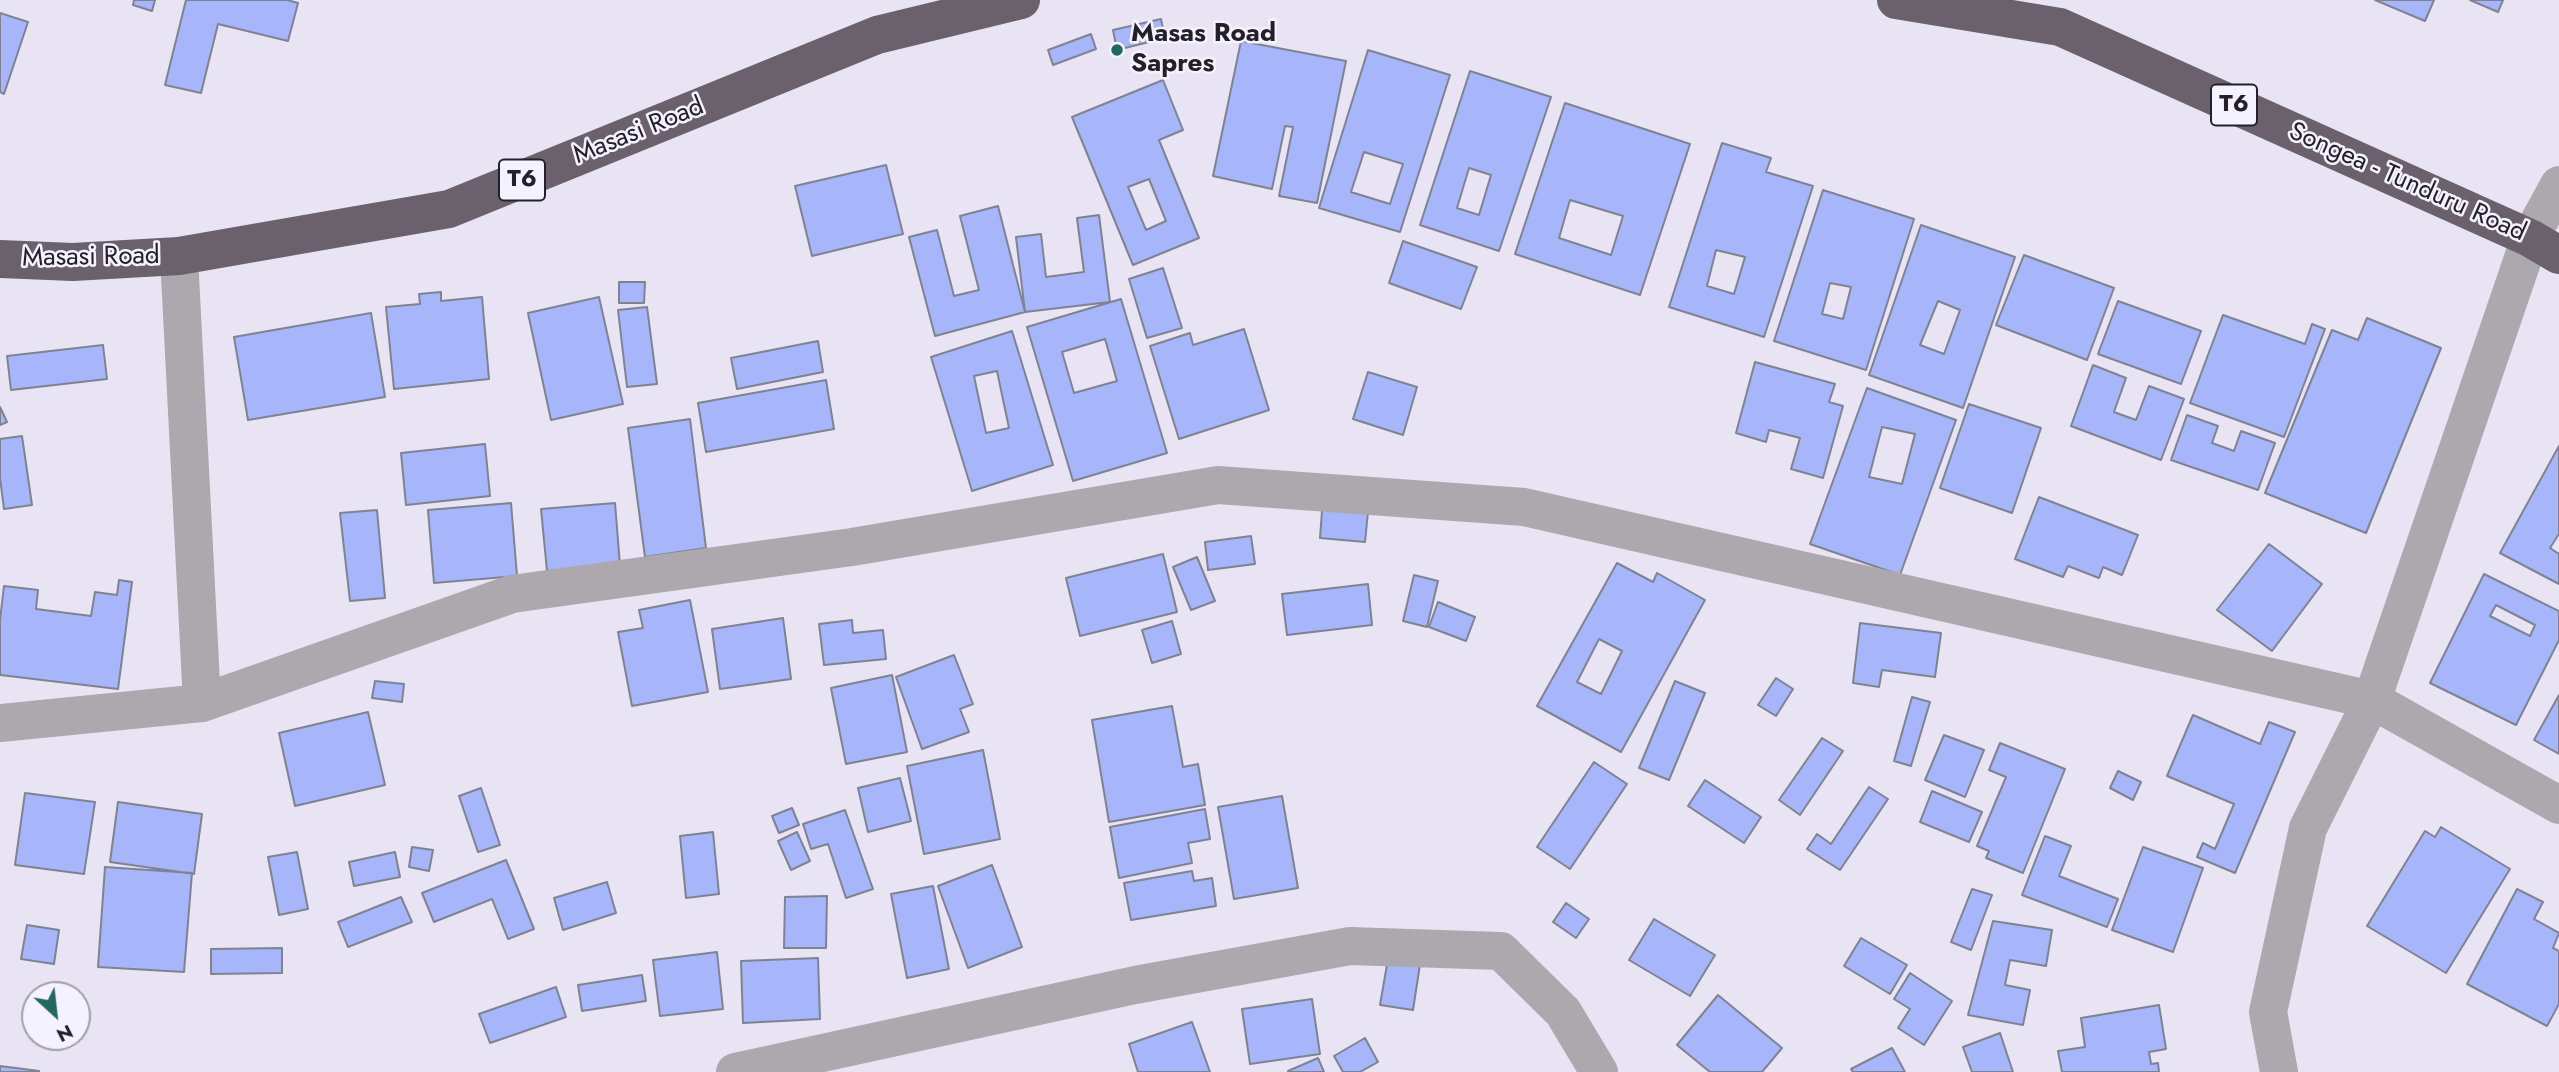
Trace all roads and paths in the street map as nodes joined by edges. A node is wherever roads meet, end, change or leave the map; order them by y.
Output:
1 (1021, 0) edge
2 (1896, 0) edge
3 (2559, 185) edge
4 (2544, 247) edge
5 (179, 256) junction
6 (0, 259) edge
7 (2372, 700) junction
8 (202, 703) junction
9 (0, 723) edge
10 (2559, 805) edge
11 (735, 1072) edge
12 (1599, 1072) edge
13 (2278, 1072) edge

1 - 5 highway, Masasi Road / T6
2 - 4 highway, Songea - Tunduru Road / T6
3 - 4 street
4 - 7 street
5 - 6 highway, Masasi Road / T6
5 - 8 street
7 - 8 street
7 - 10 street
7 - 13 street
8 - 9 street
11 - 12 street

